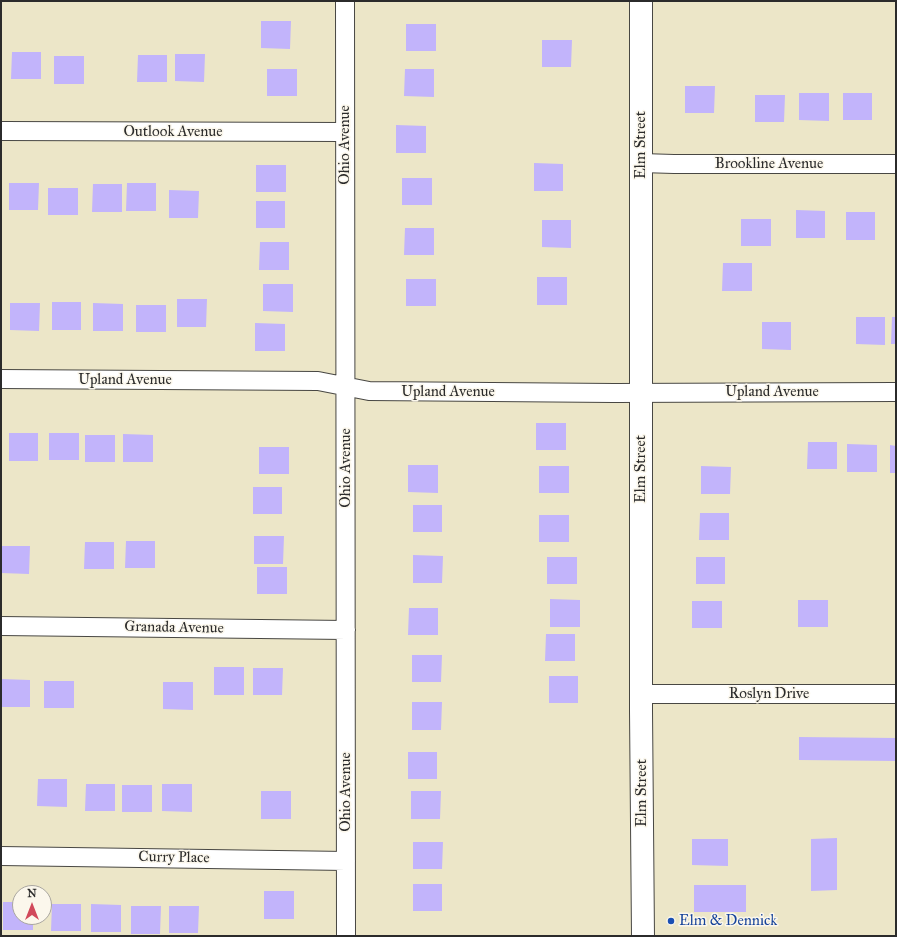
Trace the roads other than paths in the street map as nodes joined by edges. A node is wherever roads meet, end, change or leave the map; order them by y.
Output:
1 (345, 1) edge
2 (641, 1) edge
3 (1, 131) edge
4 (345, 132) junction
5 (641, 163) junction
6 (896, 164) edge
7 (1, 379) edge
8 (346, 387) junction
9 (896, 392) edge
10 (642, 393) junction
11 (1, 626) edge
12 (346, 630) junction
13 (642, 694) junction
14 (896, 694) edge
15 (1, 856) edge
16 (346, 861) junction
17 (346, 936) edge
18 (643, 936) edge

1 - 4 street, Ohio Avenue
2 - 5 street, Elm Street
3 - 4 street, Outlook Avenue
4 - 8 street, Ohio Avenue
5 - 6 street, Brookline Avenue
5 - 10 street, Elm Street
7 - 8 street, Upland Avenue
8 - 10 street, Upland Avenue
8 - 12 street, Ohio Avenue
9 - 10 street, Upland Avenue
10 - 13 street, Elm Street
11 - 12 street, Granada Avenue
12 - 16 street, Ohio Avenue
13 - 14 street, Roslyn Drive
13 - 18 street, Elm Street
15 - 16 street, Curry Place
16 - 17 street, Ohio Avenue

